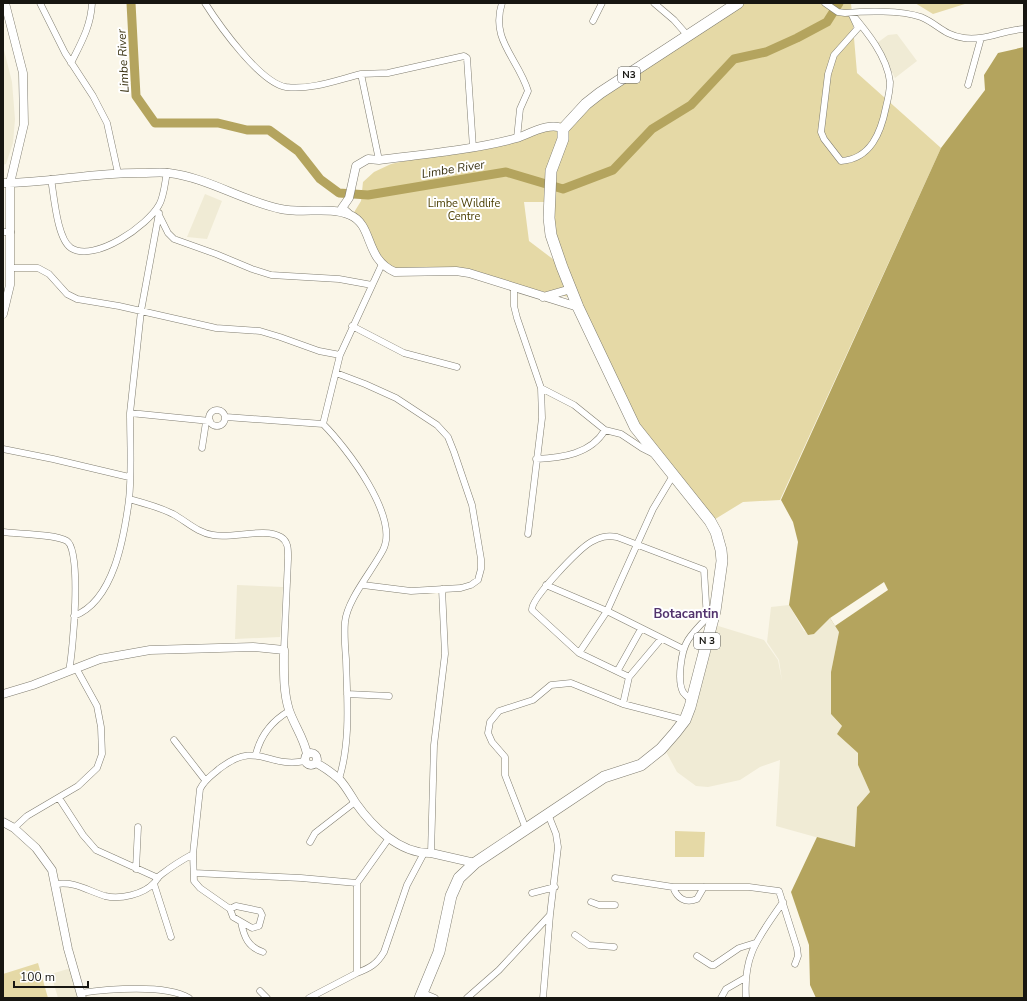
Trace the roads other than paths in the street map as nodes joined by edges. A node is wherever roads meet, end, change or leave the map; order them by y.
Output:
1 (5, 3) edge
2 (40, 3) edge
3 (92, 3) edge
4 (205, 3) edge
5 (502, 3) edge
6 (602, 3) edge
7 (654, 3) edge
8 (737, 3) edge
9 (825, 3) edge
10 (851, 13) junction
11 (593, 21) dead end
12 (1024, 29) edge
13 (688, 36) junction
14 (982, 38) junction
15 (71, 63) junction
16 (361, 74) junction
17 (968, 85) dead end
18 (563, 129) junction
19 (517, 138) junction
20 (473, 148) junction
21 (379, 160) junction
22 (167, 172) junction
23 (118, 173) junction
24 (51, 179) junction
25 (7, 183) edge
26 (160, 205) junction
27 (159, 214) junction
28 (351, 215) junction
29 (7, 232) edge
30 (382, 264) junction
31 (11, 268) junction
32 (372, 285) junction
33 (514, 287) junction
34 (571, 289) junction
35 (6, 294) edge
36 (542, 297) junction
37 (578, 307) junction
38 (141, 311) junction
39 (3, 314) edge
40 (352, 326) junction
41 (340, 355) junction
42 (456, 367) dead end
43 (336, 373) junction
44 (541, 388) junction
45 (130, 414) junction
46 (226, 417) junction
47 (208, 421) junction
48 (323, 424) junction
49 (605, 430) junction
50 (202, 448) dead end
51 (3, 449) edge
52 (658, 456) junction
53 (536, 459) junction
54 (674, 474) junction
55 (129, 477) junction
56 (129, 499) junction
57 (3, 532) edge
58 (528, 534) dead end
59 (635, 545) junction
60 (363, 585) junction
61 (546, 585) junction
62 (442, 589) junction
63 (607, 611) junction
64 (715, 611) junction
65 (74, 616) junction
66 (707, 619) junction
67 (641, 629) junction
68 (660, 639) junction
69 (683, 649) junction
70 (284, 650) junction
71 (579, 653) junction
72 (72, 669) junction
73 (618, 670) junction
74 (629, 677) junction
75 (3, 694) edge
76 (347, 694) junction
77 (389, 696) dead end
78 (692, 701) junction
79 (623, 704) junction
80 (289, 711) junction
81 (685, 720) junction
82 (174, 740) dead end
83 (256, 754) junction
84 (306, 757) junction
85 (339, 779) junction
86 (205, 780) junction
87 (59, 798) junction
88 (355, 802) junction
89 (548, 814) junction
90 (3, 822) edge
91 (138, 827) dead end
92 (14, 828) junction
93 (526, 829) junction
94 (389, 838) junction
95 (310, 842) dead end
96 (428, 853) junction
97 (193, 854) junction
98 (475, 863) junction
99 (136, 869) junction
100 (194, 873) junction
101 (615, 878) dead end
102 (156, 881) junction
103 (357, 883) junction
104 (56, 884) junction
105 (555, 887) junction
106 (673, 887) junction
107 (704, 887) junction
108 (532, 893) dead end
109 (591, 902) dead end
110 (783, 902) junction
111 (615, 905) dead end
112 (230, 909) junction
113 (550, 915) junction
114 (241, 922) junction
115 (575, 935) dead end
116 (171, 937) dead end
117 (755, 944) junction
118 (614, 947) dead end
119 (263, 952) dead end
120 (697, 956) dead end
121 (795, 964) dead end
122 (357, 973) junction
123 (745, 978) junction
124 (260, 991) dead end
125 (422, 995) edge
126 (81, 996) edge
127 (189, 998) edge
128 (267, 998) edge
129 (309, 998) edge
130 (435, 998) edge
131 (467, 998) edge
132 (543, 998) edge
133 (721, 998) edge
134 (746, 998) edge

1 - 25 street
2 - 15 street
3 - 15 street
4 - 16 street
5 - 19 street
6 - 11 street
7 - 13 street
8 - 13 highway, N3
9 - 10 street
10 - 10 street
10 - 14 street
12 - 14 street
13 - 18 highway, N3
14 - 17 street
15 - 23 street
16 - 20 street
16 - 21 street
18 - 19 street
18 - 34 highway, N 3
19 - 20 street
20 - 21 street
21 - 28 street
22 - 23 street
22 - 26 street
22 - 28 street
23 - 24 street
24 - 25 street
24 - 26 street
25 - 29 street
26 - 27 street
27 - 32 street
27 - 38 street
28 - 30 street
29 - 31 street
30 - 32 street
30 - 33 street
31 - 35 street
31 - 38 street
32 - 40 street
33 - 36 street
33 - 44 street
34 - 36 street
34 - 37 highway, N 3
35 - 39 street
36 - 37 street
37 - 52 highway, N 3
38 - 41 street
38 - 45 street
40 - 41 street
40 - 42 street
41 - 43 street
43 - 48 street
43 - 62 street
44 - 49 street
44 - 53 street
45 - 47 street
45 - 55 street
46 - 47 street
46 - 47 street
46 - 48 street
47 - 50 street
48 - 60 street
49 - 52 street
49 - 53 street
51 - 55 street
52 - 54 highway, N 3
53 - 58 street
54 - 59 street
54 - 64 highway, N 3
55 - 56 street
56 - 65 street
56 - 70 street
57 - 65 street
59 - 61 street
59 - 63 street
59 - 66 street
60 - 62 street
60 - 76 street
61 - 63 street
61 - 71 street
62 - 96 street
63 - 67 street
63 - 71 street
64 - 66 street
64 - 78 highway, N 3
65 - 72 street
66 - 69 street
67 - 68 street
67 - 73 street
68 - 69 street
68 - 74 street
69 - 78 street
70 - 72 street
70 - 80 street
71 - 73 street
72 - 75 street
72 - 87 street
73 - 74 street
74 - 79 street
76 - 77 street
76 - 85 street
78 - 81 highway, N 3
79 - 81 street
79 - 93 street
80 - 83 street
80 - 84 street
81 - 89 highway, N 3
82 - 86 street
83 - 84 street
83 - 86 street
84 - 85 street
85 - 88 street
86 - 97 street
87 - 92 street
87 - 99 street
88 - 94 street
88 - 95 street
89 - 93 highway, N 3
89 - 105 street
90 - 92 street
91 - 99 street
92 - 104 street
93 - 98 highway, N 3
94 - 96 street
94 - 103 street
96 - 98 street
96 - 122 street
97 - 100 street
97 - 102 street
98 - 125 highway, N 3
99 - 102 street
100 - 103 street
100 - 112 street
101 - 106 street
102 - 104 street
102 - 116 street
103 - 122 street
104 - 126 street
105 - 108 street
105 - 113 street
106 - 107 street
106 - 107 street
107 - 110 street
109 - 111 street
110 - 117 street
110 - 121 street
112 - 114 street
112 - 114 street
113 - 131 street
113 - 132 street
114 - 119 street
115 - 118 street
117 - 120 street
117 - 123 street
122 - 129 street
123 - 133 street
123 - 134 street
124 - 128 street
125 - 130 street
126 - 127 street

